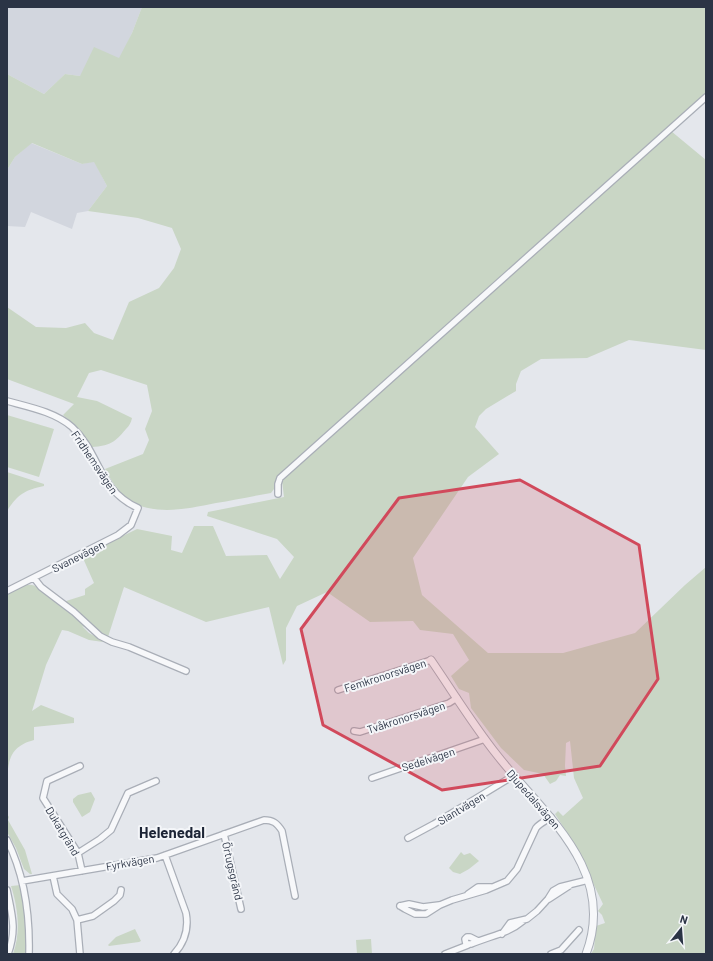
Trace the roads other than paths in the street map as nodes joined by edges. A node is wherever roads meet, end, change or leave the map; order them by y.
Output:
1 (706, 97) edge
2 (7, 401) edge
3 (278, 494) dead end
4 (138, 508) joint
5 (34, 578) junction
6 (7, 592) edge
7 (431, 660) joint
8 (186, 671) dead end
9 (338, 690) dead end
10 (458, 698) junction
11 (354, 731) dead end
12 (485, 739) junction
13 (80, 766) dead end
14 (513, 776) junction
15 (372, 778) dead end
16 (156, 781) dead end
17 (551, 817) junction
18 (224, 834) junction
19 (408, 838) dead end
20 (7, 840) edge
21 (78, 853) junction
22 (165, 855) junction
23 (82, 871) junction
24 (53, 876) junction
25 (588, 880) junction
26 (22, 881) junction
27 (7, 890) edge
28 (121, 890) dead end
29 (295, 896) dead end
30 (440, 905) junction
31 (422, 907) junction
32 (242, 909) dead end
33 (423, 915) junction
34 (76, 920) junction
35 (579, 930) dead end
36 (563, 952) edge
37 (8, 954) edge
38 (30, 954) edge
39 (80, 954) edge
40 (174, 954) edge
41 (445, 954) edge
42 (551, 954) edge
43 (586, 954) edge

1 - 3 street
2 - 4 street, Fridhemsvägen
4 - 5 street, Svanevägen
5 - 6 street, Svanevägen
5 - 8 street
7 - 9 street, Femkronorsvägen
7 - 10 street, Djupedalsvägen
10 - 11 street, Tvåkronorsvägen
10 - 12 street, Djupedalsvägen
12 - 14 street, Djupedalsvägen
12 - 15 street, Sedelvägen
13 - 21 street, Dukatgränd
14 - 17 street, Djupedalsvägen
14 - 19 street, Slantvägen
16 - 21 street
17 - 25 street, Djupedalsvägen
17 - 30 street
18 - 22 street, Fyrkvägen
18 - 29 street, Fyrkvägen
18 - 32 street, Örtugsgränd
20 - 26 street
21 - 23 street, Dukatgränd
22 - 23 street, Fyrkvägen
22 - 40 street
23 - 24 street, Fyrkvägen
24 - 26 street, Fyrkvägen
24 - 34 street
25 - 41 street
25 - 43 street, Djupedalsvägen
26 - 38 street
27 - 37 street
28 - 34 street
30 - 31 street
30 - 33 street
31 - 33 street
31 - 33 street
34 - 39 street
35 - 36 street
36 - 42 street

